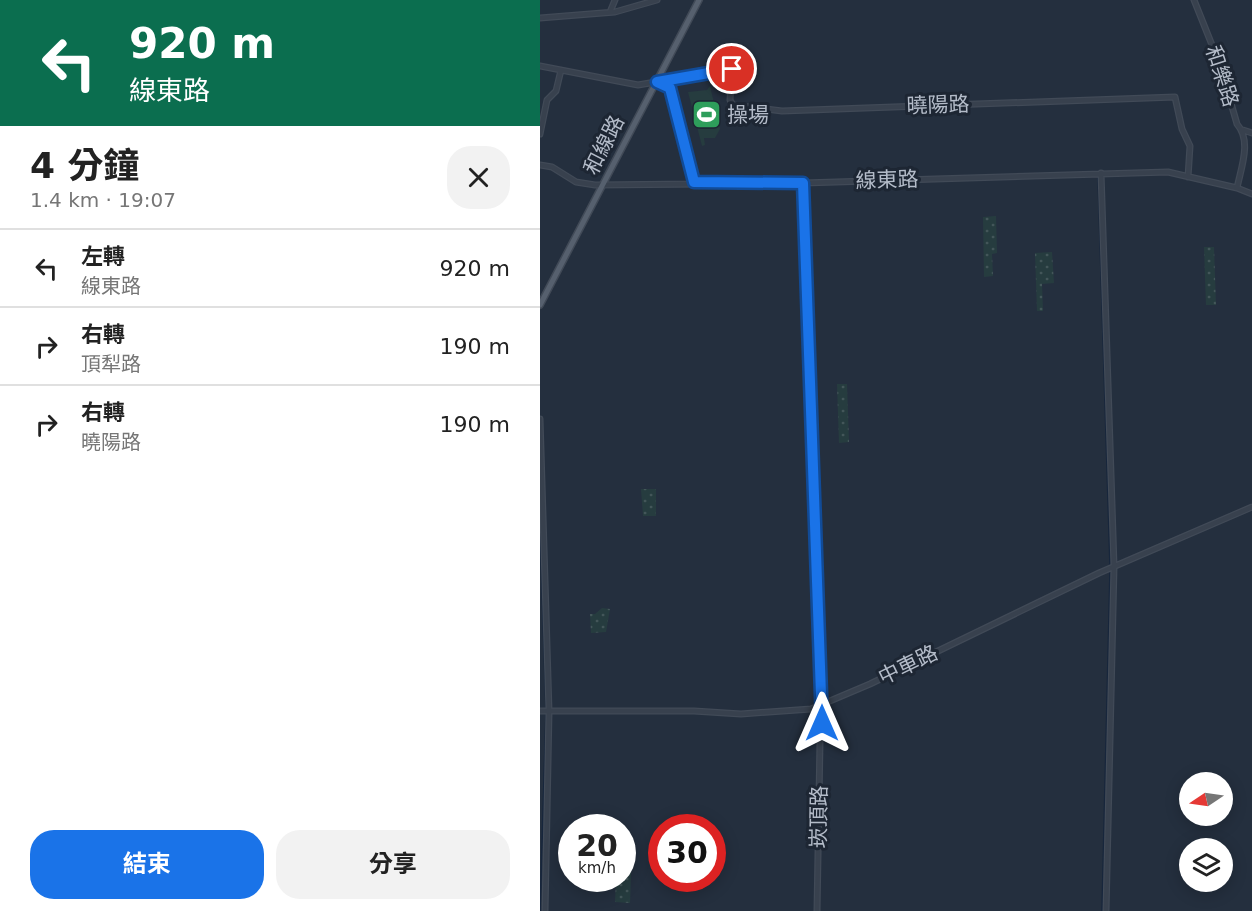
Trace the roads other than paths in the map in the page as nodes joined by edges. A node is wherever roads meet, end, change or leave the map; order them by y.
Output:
1 (615, 0) edge
2 (657, 0) edge
3 (699, 0) edge
4 (1194, 0) edge
5 (610, 12) junction
6 (540, 18) edge
7 (540, 66) edge
8 (561, 70) junction
9 (657, 82) junction
10 (1243, 130) junction
11 (1252, 133) edge
12 (540, 134) edge
13 (540, 165) edge
14 (1101, 173) junction
15 (1188, 177) junction
16 (694, 182) junction
17 (803, 183) junction
18 (602, 184) junction
19 (1237, 188) junction
20 (1252, 195) edge
21 (540, 305) edge
22 (540, 419) edge
23 (1252, 507) edge
24 (1114, 566) junction
25 (822, 706) junction
26 (540, 711) edge
27 (549, 711) junction
28 (545, 911) edge
29 (817, 911) edge
30 (1106, 911) edge

1 - 5 street
2 - 5 street
3 - 9 main road, 和線路
4 - 10 street, 和樂路
5 - 6 street
7 - 8 street
8 - 9 street
8 - 12 street
9 - 15 street, 曉陽路
9 - 16 street
9 - 18 main road, 和線路
10 - 11 street
10 - 19 street, 和樂路
13 - 18 street, 線東路
14 - 15 street, 線東路
14 - 17 street, 線東路
14 - 24 street
15 - 19 street, 線東路
16 - 17 street, 線東路
16 - 18 street, 線東路
17 - 25 street, 崁頂路
18 - 21 main road, 和線路
19 - 20 street, 線東路
22 - 27 street
23 - 24 street, 中車路
24 - 25 street, 中車路
24 - 30 street
25 - 27 street, 中車路
25 - 29 street, 崁頂路
26 - 27 street, 中車路
27 - 28 street

